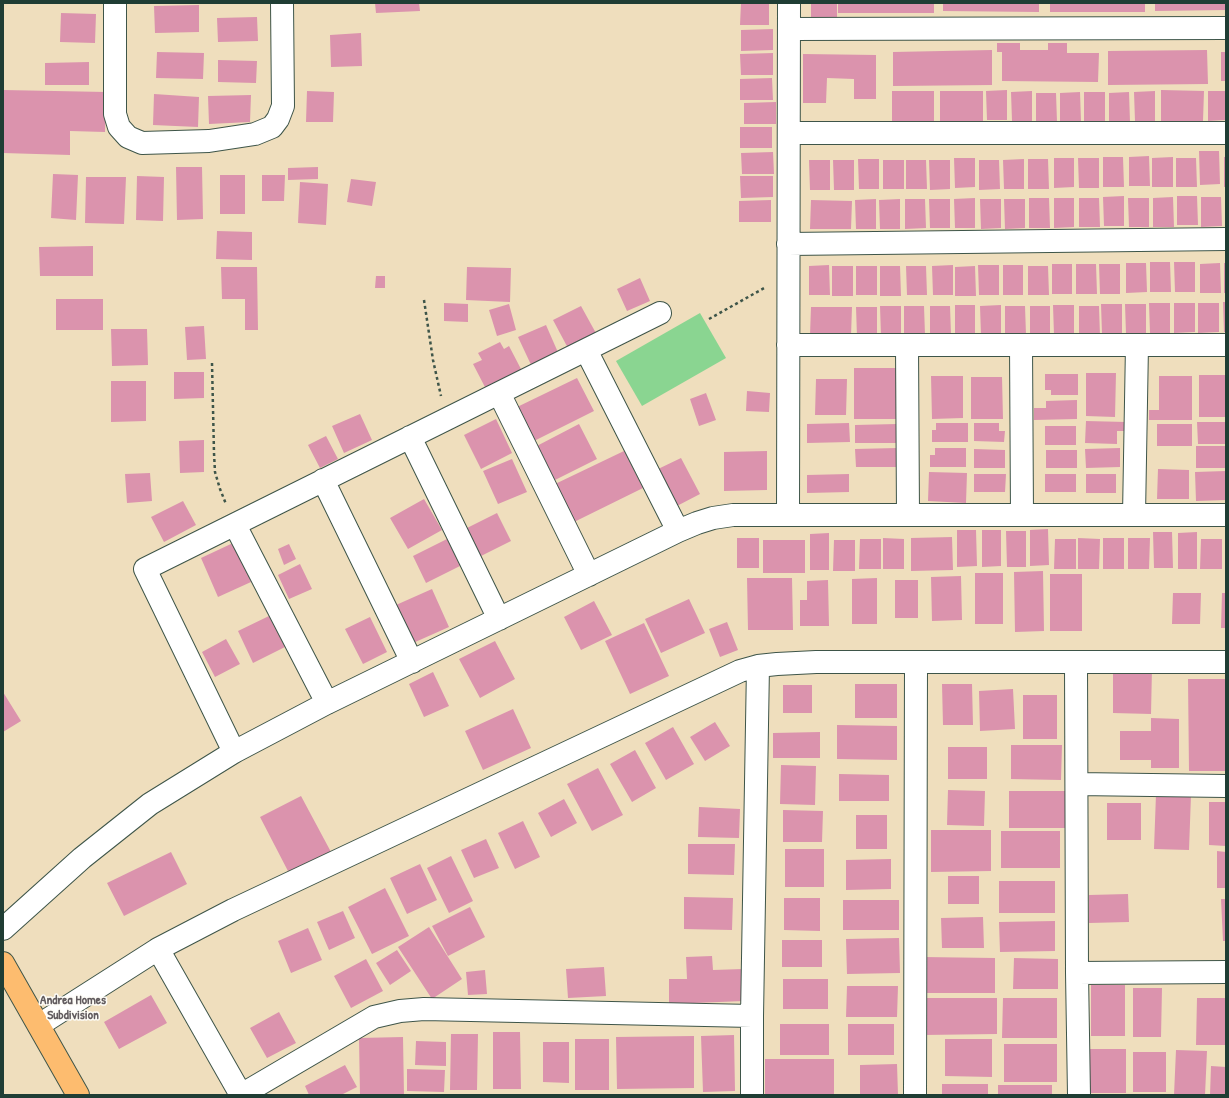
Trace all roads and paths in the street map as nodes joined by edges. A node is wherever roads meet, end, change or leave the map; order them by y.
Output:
1 (115, 3) edge
2 (282, 3) edge
3 (789, 3) edge
4 (1226, 28) edge
5 (789, 29) junction
6 (789, 133) junction
7 (1226, 134) edge
8 (1226, 239) edge
9 (788, 244) junction
10 (788, 275) junction
11 (424, 300) dead end
12 (660, 313) dead end
13 (709, 319) dead end
14 (788, 345) junction
15 (907, 345) junction
16 (1021, 345) junction
17 (1137, 345) junction
18 (1226, 345) edge
19 (586, 350) junction
20 (212, 363) dead end
21 (499, 393) junction
22 (448, 418) junction
23 (410, 437) junction
24 (323, 480) junction
25 (788, 514) junction
26 (908, 514) junction
27 (1022, 515) junction
28 (1134, 515) junction
29 (1226, 515) edge
30 (235, 525) junction
31 (678, 531) junction
32 (589, 574) junction
33 (499, 619) junction
34 (412, 662) junction
35 (1076, 662) junction
36 (1226, 662) edge
37 (916, 663) junction
38 (758, 666) junction
39 (327, 703) junction
40 (234, 752) junction
41 (1077, 784) junction
42 (1226, 786) edge
43 (3, 929) edge
44 (158, 949) junction
45 (3, 963) edge
46 (1226, 972) edge
47 (1077, 973) junction
48 (752, 1016) junction
49 (39, 1026) junction
50 (78, 1095) edge
51 (241, 1095) edge
52 (752, 1095) edge
53 (915, 1095) edge
54 (1079, 1095) edge

1 - 2 street
3 - 5 street
4 - 5 street
5 - 6 street
6 - 7 street
6 - 9 street
8 - 9 street
9 - 10 street
10 - 13 path
10 - 14 street
11 - 22 path
12 - 19 street
14 - 15 street
14 - 25 street
15 - 16 street
15 - 26 street
16 - 17 street
16 - 27 street
17 - 18 street
17 - 28 street
19 - 21 street
19 - 31 street
20 - 30 path
21 - 22 street
21 - 32 street
22 - 23 street
23 - 24 street
23 - 33 street
24 - 30 street
24 - 34 street
25 - 26 street
25 - 31 street
26 - 27 street
27 - 28 street
28 - 29 street
30 - 39 street
30 - 40 street
31 - 32 street
32 - 33 street
33 - 34 street
34 - 39 street
35 - 36 street
35 - 37 street
35 - 41 street
37 - 38 street
37 - 53 street
38 - 44 street
38 - 48 street
39 - 40 street
40 - 43 street
41 - 42 street
41 - 47 street
44 - 49 street
44 - 51 street
45 - 49 main road
46 - 47 street
47 - 54 street
48 - 51 street
48 - 52 street
49 - 50 main road

